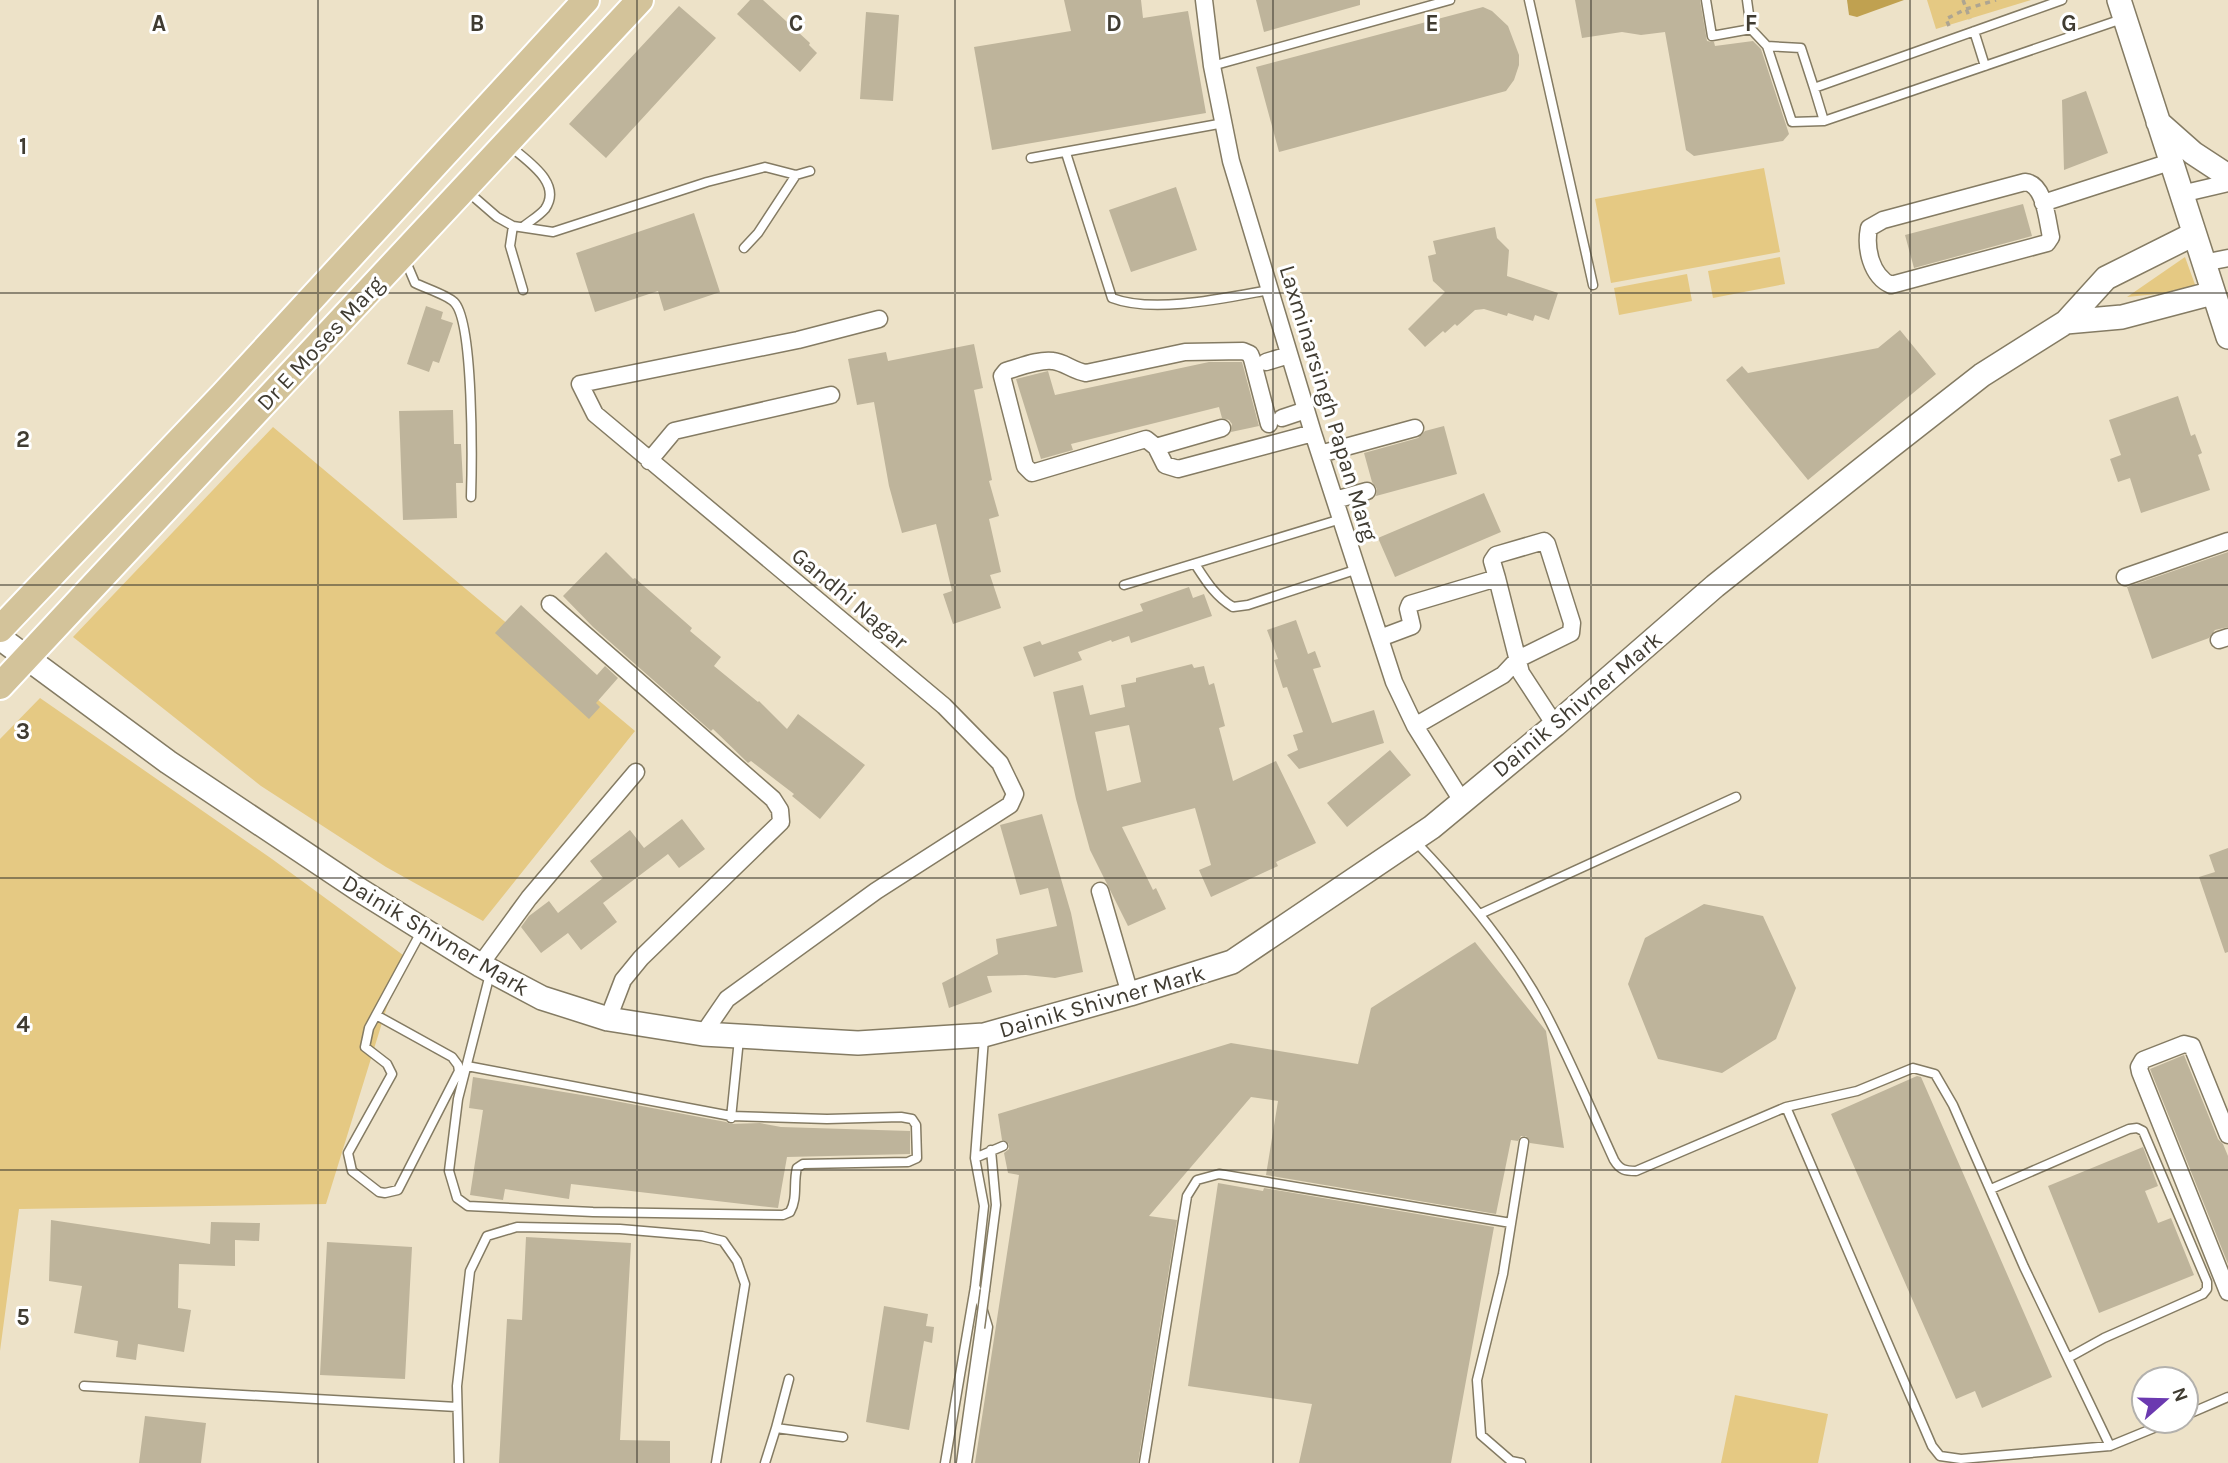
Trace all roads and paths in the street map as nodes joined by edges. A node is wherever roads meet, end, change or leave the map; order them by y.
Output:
1 (585, 0) edge
2 (640, 0) edge
3 (1204, 0) edge
4 (1450, 0) edge
5 (1529, 0) edge
6 (1706, 0) edge
7 (1747, 0) edge
8 (1963, 0) edge
9 (1996, 0) edge
10 (2062, 0) edge
11 (1966, 9) junction
12 (2122, 9) edge
13 (1751, 29) junction
14 (612, 30) junction
15 (1974, 31) junction
16 (1952, 39) junction
17 (1767, 46) junction
18 (1212, 65) junction
19 (1985, 66) junction
20 (1814, 88) junction
21 (1824, 121) junction
22 (2158, 122) junction
23 (1224, 123) junction
24 (507, 144) junction
25 (1066, 153) junction
26 (1031, 158) dead end
27 (2171, 162) junction
28 (810, 172) dead end
29 (796, 175) junction
30 (2228, 176) edge
31 (2228, 183) edge
32 (465, 190) junction
33 (2181, 194) junction
34 (2043, 203) junction
35 (513, 226) junction
36 (523, 227) junction
37 (2194, 234) junction
38 (744, 248) dead end
39 (403, 255) junction
40 (2228, 258) edge
41 (2203, 263) junction
42 (1594, 285) dead end
43 (523, 290) dead end
44 (1269, 290) junction
45 (2213, 293) junction
46 (879, 319) dead end
47 (2066, 322) junction
48 (2228, 337) edge
49 (1289, 355) junction
50 (1266, 362) dead end
51 (223, 395) junction
52 (831, 395) dead end
53 (1306, 410) junction
54 (248, 420) junction
55 (1222, 428) dead end
56 (1415, 428) dead end
57 (1313, 433) junction
58 (1156, 447) junction
59 (1320, 454) junction
60 (649, 461) junction
61 (1367, 491) dead end
62 (471, 496) dead end
63 (1335, 500) junction
64 (1342, 519) junction
65 (2228, 541) edge
66 (1195, 564) junction
67 (1358, 569) junction
68 (2125, 577) dead end
69 (1497, 578) junction
70 (1124, 585) dead end
71 (550, 604) dead end
72 (0, 629) edge
73 (0, 638) edge
74 (1380, 638) junction
75 (26, 659) junction
76 (1518, 659) junction
77 (0, 686) edge
78 (1555, 725) junction
79 (1415, 726) junction
80 (636, 772) dead end
81 (1736, 797) dead end
82 (1462, 801) junction
83 (1414, 841) junction
84 (1100, 891) dead end
85 (1480, 914) junction
86 (423, 929) junction
87 (486, 968) junction
88 (1130, 994) junction
89 (376, 1015) junction
90 (608, 1019) junction
91 (703, 1034) junction
92 (984, 1035) junction
93 (739, 1036) junction
94 (467, 1066) junction
95 (1786, 1107) junction
96 (731, 1117) junction
97 (2228, 1135) edge
98 (1524, 1142) dead end
99 (1003, 1146) dead end
100 (991, 1150) junction
101 (975, 1158) junction
102 (1991, 1189) junction
103 (723, 1203) dead end
104 (722, 1213) junction
105 (1511, 1223) junction
106 (975, 1287) junction
107 (2228, 1292) edge
108 (2068, 1358) junction
109 (789, 1379) dead end
110 (84, 1386) dead end
111 (2228, 1397) edge
112 (457, 1407) junction
113 (2200, 1409) edge
114 (776, 1428) junction
115 (2137, 1435) edge
116 (843, 1437) dead end
117 (2110, 1446) junction
118 (459, 1463) edge
119 (716, 1463) edge
120 (765, 1463) edge
121 (945, 1463) edge
122 (961, 1463) edge
123 (967, 1463) edge
124 (1144, 1463) edge
125 (1521, 1463) edge

1 - 14 main road
1 - 51 main road, Dr E Moses Marg
2 - 14 main road, Dr E Moses Marg
3 - 18 street, Laxminarsingh Papan Marg
4 - 18 lane
5 - 42 lane
6 - 13 lane
7 - 13 lane
8 - 11 path
9 - 11 path
10 - 15 lane
11 - 15 path
11 - 16 path
12 - 19 lane
12 - 22 main road
13 - 17 lane
14 - 24 main road, Dr E Moses Marg
15 - 16 lane
15 - 19 lane
16 - 20 lane
17 - 20 lane
17 - 21 lane
18 - 23 street, Laxminarsingh Papan Marg
19 - 21 lane
20 - 21 lane
22 - 27 main road
22 - 30 main road
23 - 25 lane
23 - 44 street, Laxminarsingh Papan Marg
24 - 32 main road, Dr E Moses Marg
24 - 36 lane
25 - 26 lane
25 - 44 lane
27 - 33 main road
27 - 34 street
28 - 29 lane
29 - 36 lane
29 - 38 lane
31 - 33 street
32 - 35 lane
32 - 39 main road, Dr E Moses Marg
33 - 37 main road
34 - 34 street
35 - 36 lane
35 - 43 lane
37 - 41 main road
37 - 47 main road
39 - 54 main road, Dr E Moses Marg
39 - 62 lane
40 - 41 street
41 - 45 main road
44 - 49 street, Laxminarsingh Papan Marg
45 - 47 main road
45 - 48 main road
46 - 60 street, Gandhi Nagar
47 - 78 main road, Dainik Shivner Mark
49 - 50 street
49 - 53 street, Laxminarsingh Papan Marg
51 - 54 main road
51 - 72 main road, Dr E Moses Marg
52 - 60 street
53 - 57 street, Laxminarsingh Papan Marg
53 - 58 street
54 - 75 main road, Dr E Moses Marg
55 - 58 street
56 - 59 street
57 - 58 street
57 - 59 street, Laxminarsingh Papan Marg
59 - 63 street, Laxminarsingh Papan Marg
60 - 91 street, Gandhi Nagar
61 - 63 street
63 - 64 street, Laxminarsingh Papan Marg
64 - 66 lane
64 - 67 street, Laxminarsingh Papan Marg
65 - 68 street
66 - 67 lane
66 - 70 lane
67 - 74 street, Laxminarsingh Papan Marg
69 - 74 street
69 - 76 street
69 - 76 street
71 - 90 street
73 - 75 main road, Dainik Shivner Mark
74 - 79 street, Laxminarsingh Papan Marg
75 - 77 main road, Dr E Moses Marg
75 - 86 main road, Dainik Shivner Mark
76 - 78 street
76 - 79 street
78 - 82 main road, Dainik Shivner Mark
79 - 82 street, Laxminarsingh Papan Marg
80 - 87 street
81 - 85 lane
82 - 83 main road, Dainik Shivner Mark
83 - 85 lane
83 - 88 main road, Dainik Shivner Mark
84 - 88 street
85 - 95 lane
86 - 87 main road, Dainik Shivner Mark
86 - 89 lane
87 - 90 main road, Dainik Shivner Mark
87 - 94 lane
88 - 92 main road, Dainik Shivner Mark
89 - 89 lane
90 - 91 main road, Dainik Shivner Mark
91 - 93 main road, Dainik Shivner Mark
92 - 93 main road, Dainik Shivner Mark
92 - 101 lane
93 - 96 lane
94 - 96 lane
94 - 104 lane
95 - 102 lane
95 - 117 lane
96 - 104 lane
97 - 107 street
98 - 105 lane
99 - 100 lane
100 - 101 lane
100 - 122 lane, bridge
101 - 106 lane
102 - 108 lane
102 - 108 lane
103 - 104 lane
105 - 124 lane
105 - 125 lane
106 - 121 lane
106 - 123 lane
108 - 117 lane
109 - 114 lane
110 - 112 lane
111 - 113 lane
112 - 118 lane
112 - 119 lane
114 - 116 lane
114 - 120 lane
115 - 117 lane

